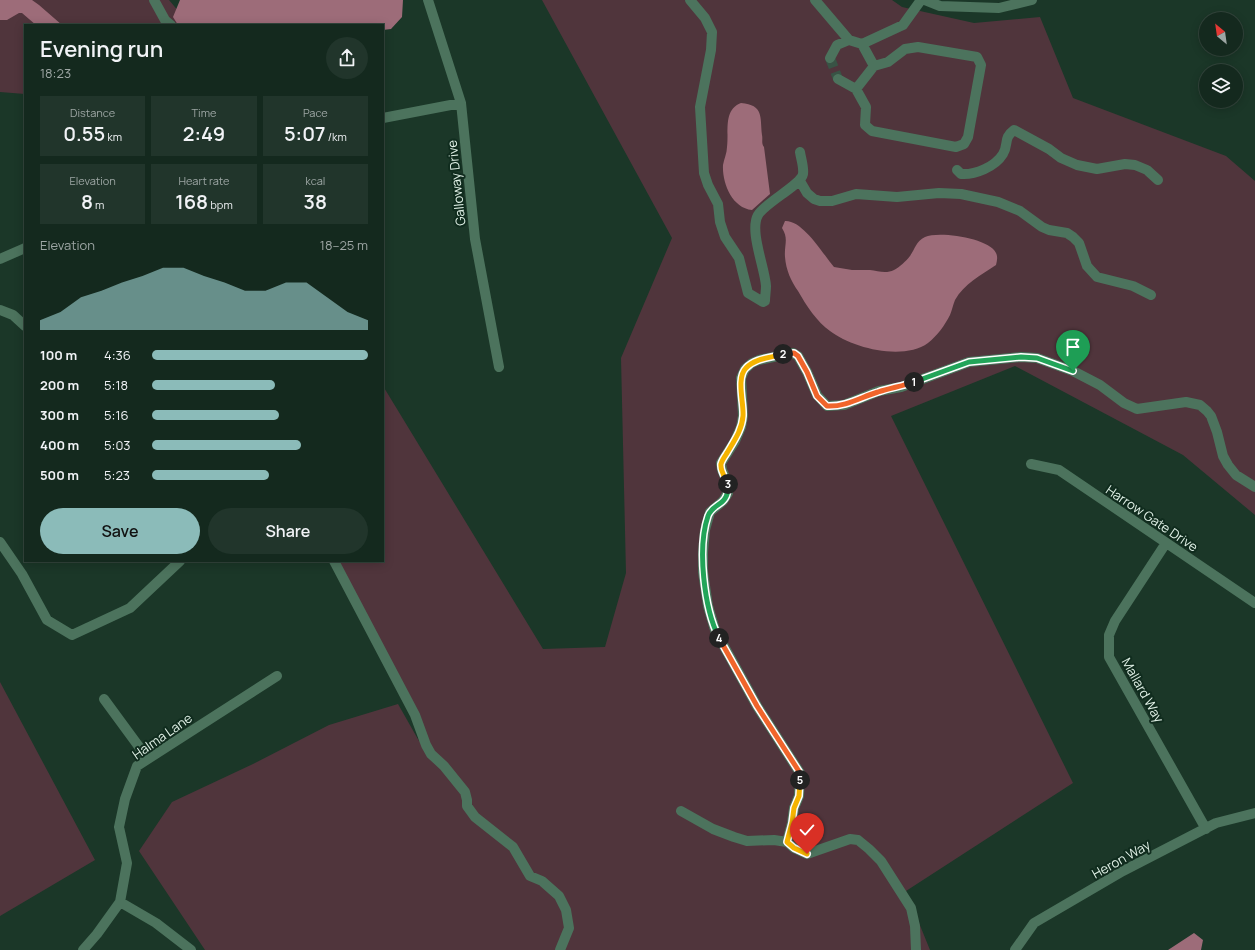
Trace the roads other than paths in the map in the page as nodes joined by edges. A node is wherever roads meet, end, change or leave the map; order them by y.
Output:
1 (154, 0) edge
2 (428, 0) edge
3 (690, 0) edge
4 (815, 0) edge
5 (921, 0) edge
6 (925, 0) edge
7 (1032, 0) edge
8 (171, 24) edge
9 (849, 40) junction
10 (862, 44) junction
11 (830, 58) dead end
12 (874, 66) junction
13 (838, 79) tunnel mouth
14 (856, 89) junction
15 (461, 103) junction
16 (384, 118) edge
17 (800, 152) dead end
18 (957, 170) dead end
19 (800, 180) junction
20 (1158, 180) dead end
21 (24, 248) edge
22 (0, 259) edge
23 (1151, 294) dead end
24 (0, 310) edge
25 (24, 325) edge
26 (499, 367) dead end
27 (1031, 464) dead end
28 (1255, 487) edge
29 (0, 542) edge
30 (1166, 543) junction
31 (179, 562) edge
32 (335, 562) edge
33 (1255, 603) edge
34 (277, 676) dead end
35 (104, 699) dead end
36 (148, 759) junction
37 (681, 811) dead end
38 (1255, 813) edge
39 (1206, 828) junction
40 (787, 842) junction
41 (120, 902) junction
42 (83, 950) edge
43 (191, 950) edge
44 (560, 950) edge
45 (916, 950) edge
46 (1015, 950) edge

1 - 8 street
2 - 15 street, Galloway Drive
3 - 19 street
4 - 9 street
5 - 10 street
6 - 7 street
9 - 10 street
9 - 11 street
10 - 12 street
12 - 14 street
12 - 14 street
13 - 14 street
15 - 16 street
15 - 26 street, Galloway Drive
17 - 19 street
18 - 20 street
19 - 23 street
21 - 22 street
24 - 25 street
27 - 30 street, Harrow Gate Drive
28 - 40 street
29 - 31 street
30 - 33 street, Harrow Gate Drive
30 - 39 street, Mallard Way
32 - 44 street
34 - 36 street, Halma Lane
35 - 36 street
36 - 41 street, Halma Lane
37 - 40 street
38 - 39 street, Heron Way
39 - 46 street, Heron Way
40 - 45 street
41 - 42 street
41 - 43 street

